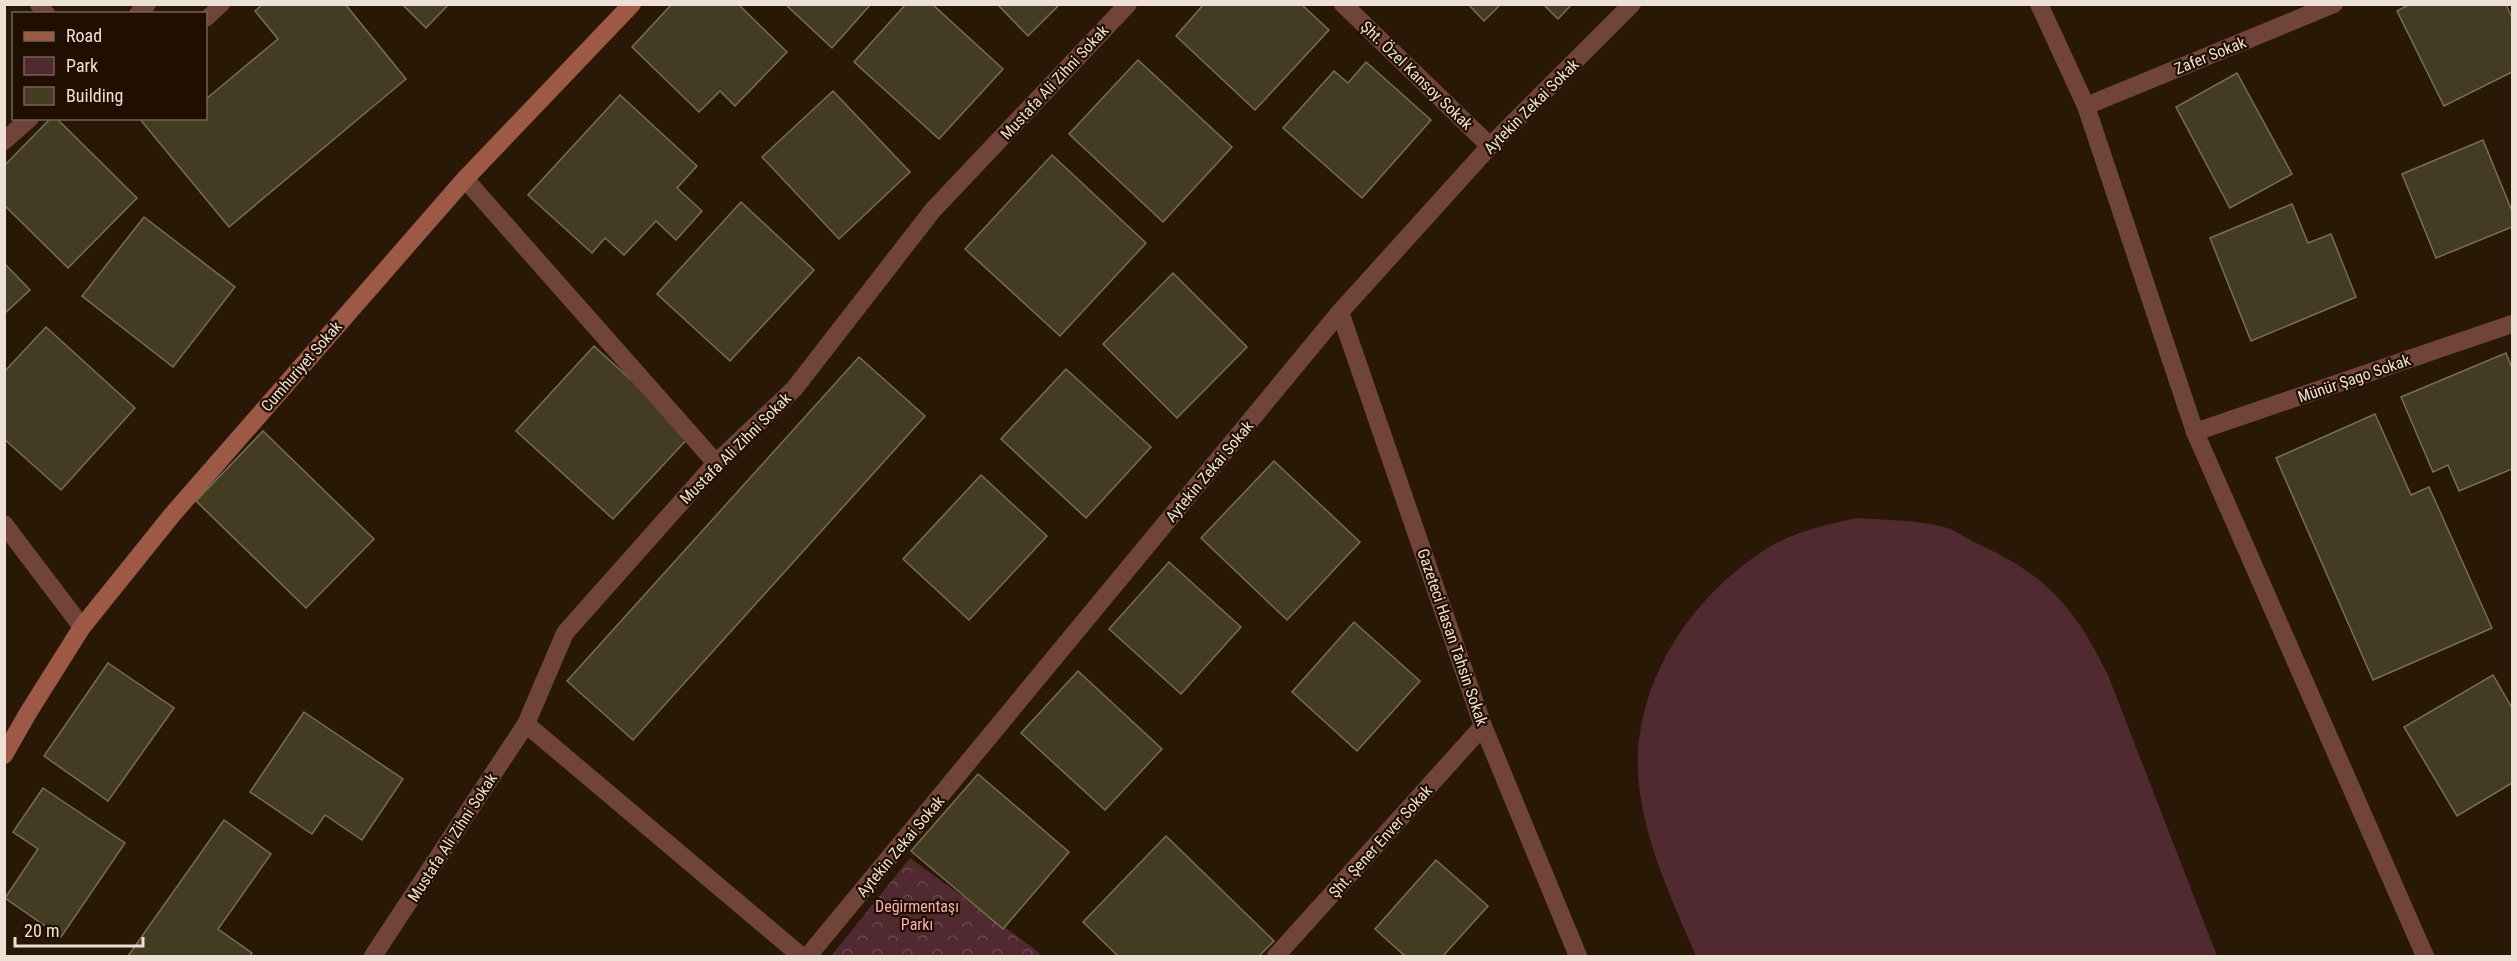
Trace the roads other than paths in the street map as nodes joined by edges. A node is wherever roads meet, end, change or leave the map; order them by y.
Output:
1 (222, 4) edge
2 (632, 4) edge
3 (1128, 4) edge
4 (1343, 4) edge
5 (1632, 4) edge
6 (2039, 4) edge
7 (2334, 4) edge
8 (207, 18) edge
9 (2086, 105) junction
10 (28, 120) edge
11 (4, 141) edge
12 (1490, 146) junction
13 (465, 179) junction
14 (1340, 312) junction
15 (2512, 324) edge
16 (2194, 432) junction
17 (716, 463) junction
18 (4, 524) edge
19 (82, 627) junction
20 (526, 724) junction
21 (1483, 726) junction
22 (4, 755) edge
23 (373, 957) edge
24 (801, 957) edge
25 (808, 957) edge
26 (1276, 957) edge
27 (1578, 957) edge
28 (2425, 957) edge

1 - 8 lane
2 - 13 street, Cumhuriyet Sokak
3 - 17 street, Mustafa Ali Zihni Sokak
4 - 12 street, Şht. Özel Kansoy Sokak
5 - 12 street, Aytekin Zekai Sokak
6 - 9 street
7 - 9 street, Zafer Sokak
9 - 16 street
10 - 11 street
12 - 14 street, Aytekin Zekai Sokak
13 - 17 street
13 - 19 street, Cumhuriyet Sokak
14 - 21 street, Gazeteci Hasan Tahsin Sokak
14 - 25 street, Aytekin Zekai Sokak
15 - 16 street, Münür Şago Sokak
16 - 28 street
17 - 20 street, Mustafa Ali Zihni Sokak
18 - 19 street
19 - 22 street, Cumhuriyet Sokak
20 - 23 street, Mustafa Ali Zihni Sokak
20 - 24 street
21 - 26 street, Şht. Şener Enver Sokak
21 - 27 street, Gazeteci Hasan Tahsin Sokak

